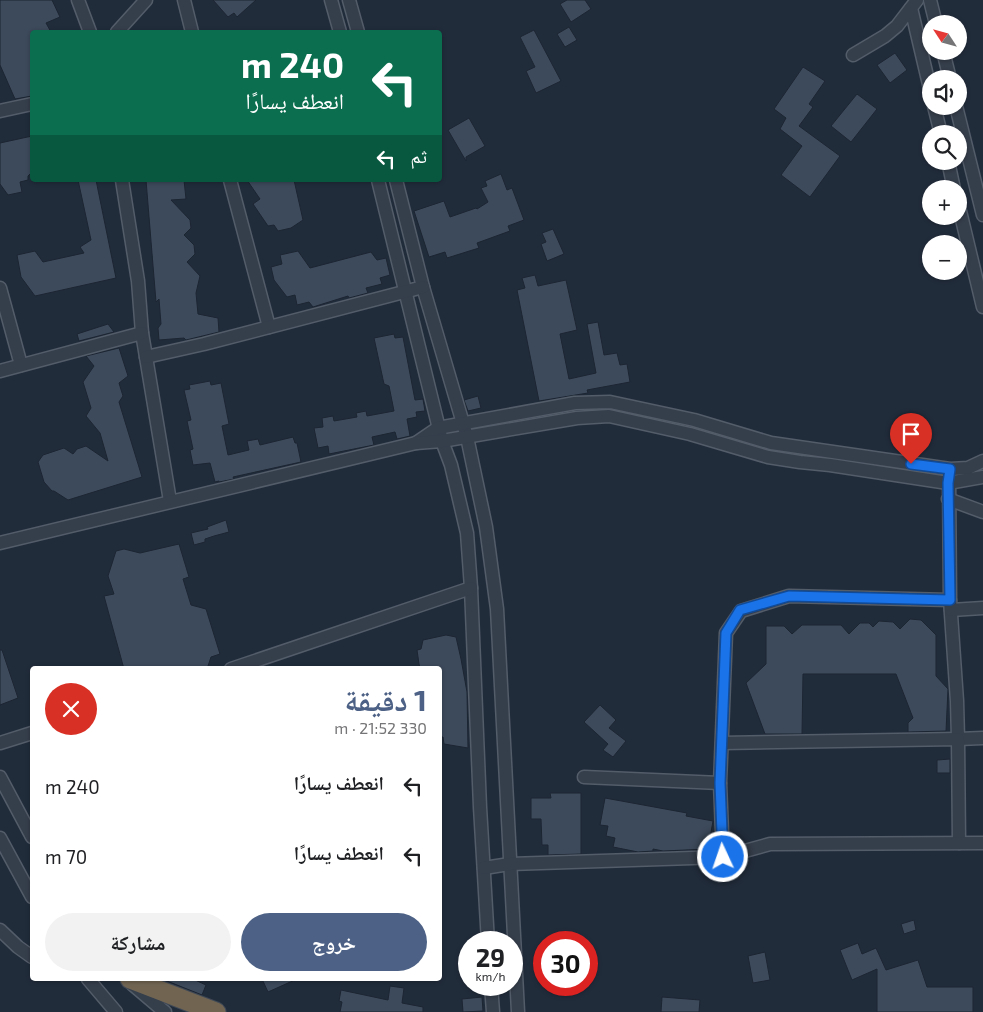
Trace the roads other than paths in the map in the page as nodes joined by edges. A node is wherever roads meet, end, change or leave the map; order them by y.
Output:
1 (78, 0) edge
2 (146, 0) edge
3 (184, 0) edge
4 (331, 0) edge
5 (349, 0) edge
6 (930, 0) edge
7 (914, 4) edge
8 (934, 15) edge
9 (89, 30) edge
10 (118, 30) edge
11 (192, 30) edge
12 (339, 30) edge
13 (357, 30) edge
14 (853, 55) dead end
15 (927, 70) edge
16 (30, 104) edge
17 (0, 111) edge
18 (958, 115) edge
19 (122, 182) edge
20 (231, 182) edge
21 (378, 182) edge
22 (396, 182) edge
23 (983, 213) edge
24 (964, 225) edge
25 (422, 286) junction
26 (0, 288) edge
27 (404, 291) junction
28 (983, 307) edge
29 (268, 328) junction
30 (142, 332) junction
31 (146, 357) junction
32 (21, 365) junction
33 (0, 371) edge
34 (463, 423) junction
35 (438, 428) junction
36 (467, 437) junction
37 (442, 441) junction
38 (416, 443) junction
39 (983, 461) edge
40 (950, 469) junction
41 (983, 477) edge
42 (948, 483) junction
43 (948, 499) junction
44 (170, 501) junction
45 (983, 512) edge
46 (0, 543) edge
47 (471, 588) junction
48 (950, 605) junction
49 (983, 608) edge
50 (240, 666) edge
51 (30, 734) edge
52 (983, 738) edge
53 (958, 739) junction
54 (0, 743) edge
55 (722, 743) junction
56 (0, 777) edge
57 (584, 777) dead end
58 (720, 783) junction
59 (30, 833) edge
60 (0, 838) edge
61 (958, 843) junction
62 (983, 843) edge
63 (723, 857) junction
64 (510, 864) junction
65 (484, 868) junction
66 (30, 893) edge
67 (0, 930) edge
68 (487, 931) edge
69 (30, 956) edge
70 (90, 981) edge
71 (128, 981) edge
72 (135, 981) edge
73 (492, 996) edge
74 (116, 1012) edge
75 (165, 1012) edge
76 (216, 1012) edge
77 (493, 1012) edge
78 (518, 1012) edge

1 - 9 street
2 - 10 street
3 - 11 street
4 - 12 street
5 - 13 street
6 - 8 street
7 - 14 street
7 - 15 street
16 - 17 street
18 - 23 street
19 - 30 street
20 - 29 street
21 - 27 street
22 - 25 street
24 - 28 street
25 - 27 street
25 - 34 street
26 - 32 street
27 - 29 street
27 - 35 street
29 - 31 street
30 - 31 street
30 - 32 street
31 - 44 street
32 - 33 street
34 - 35 street
34 - 36 street
34 - 40 street
35 - 37 street
35 - 38 street
36 - 37 street
36 - 42 street
36 - 64 street
37 - 38 street
37 - 47 street
38 - 44 street
39 - 40 street
40 - 42 street
41 - 42 street
42 - 43 street
43 - 45 street
43 - 48 street
44 - 46 street
47 - 50 street
47 - 65 street
48 - 49 street
48 - 53 street
48 - 55 street
51 - 54 street
52 - 53 street
53 - 55 street
53 - 61 street
55 - 58 street
56 - 59 street
57 - 58 street
58 - 63 street
60 - 66 street
61 - 62 street
61 - 63 street
63 - 64 street
64 - 65 street
64 - 78 street
65 - 68 street
67 - 69 street
70 - 74 street
71 - 75 street
72 - 76 highway
73 - 77 street

